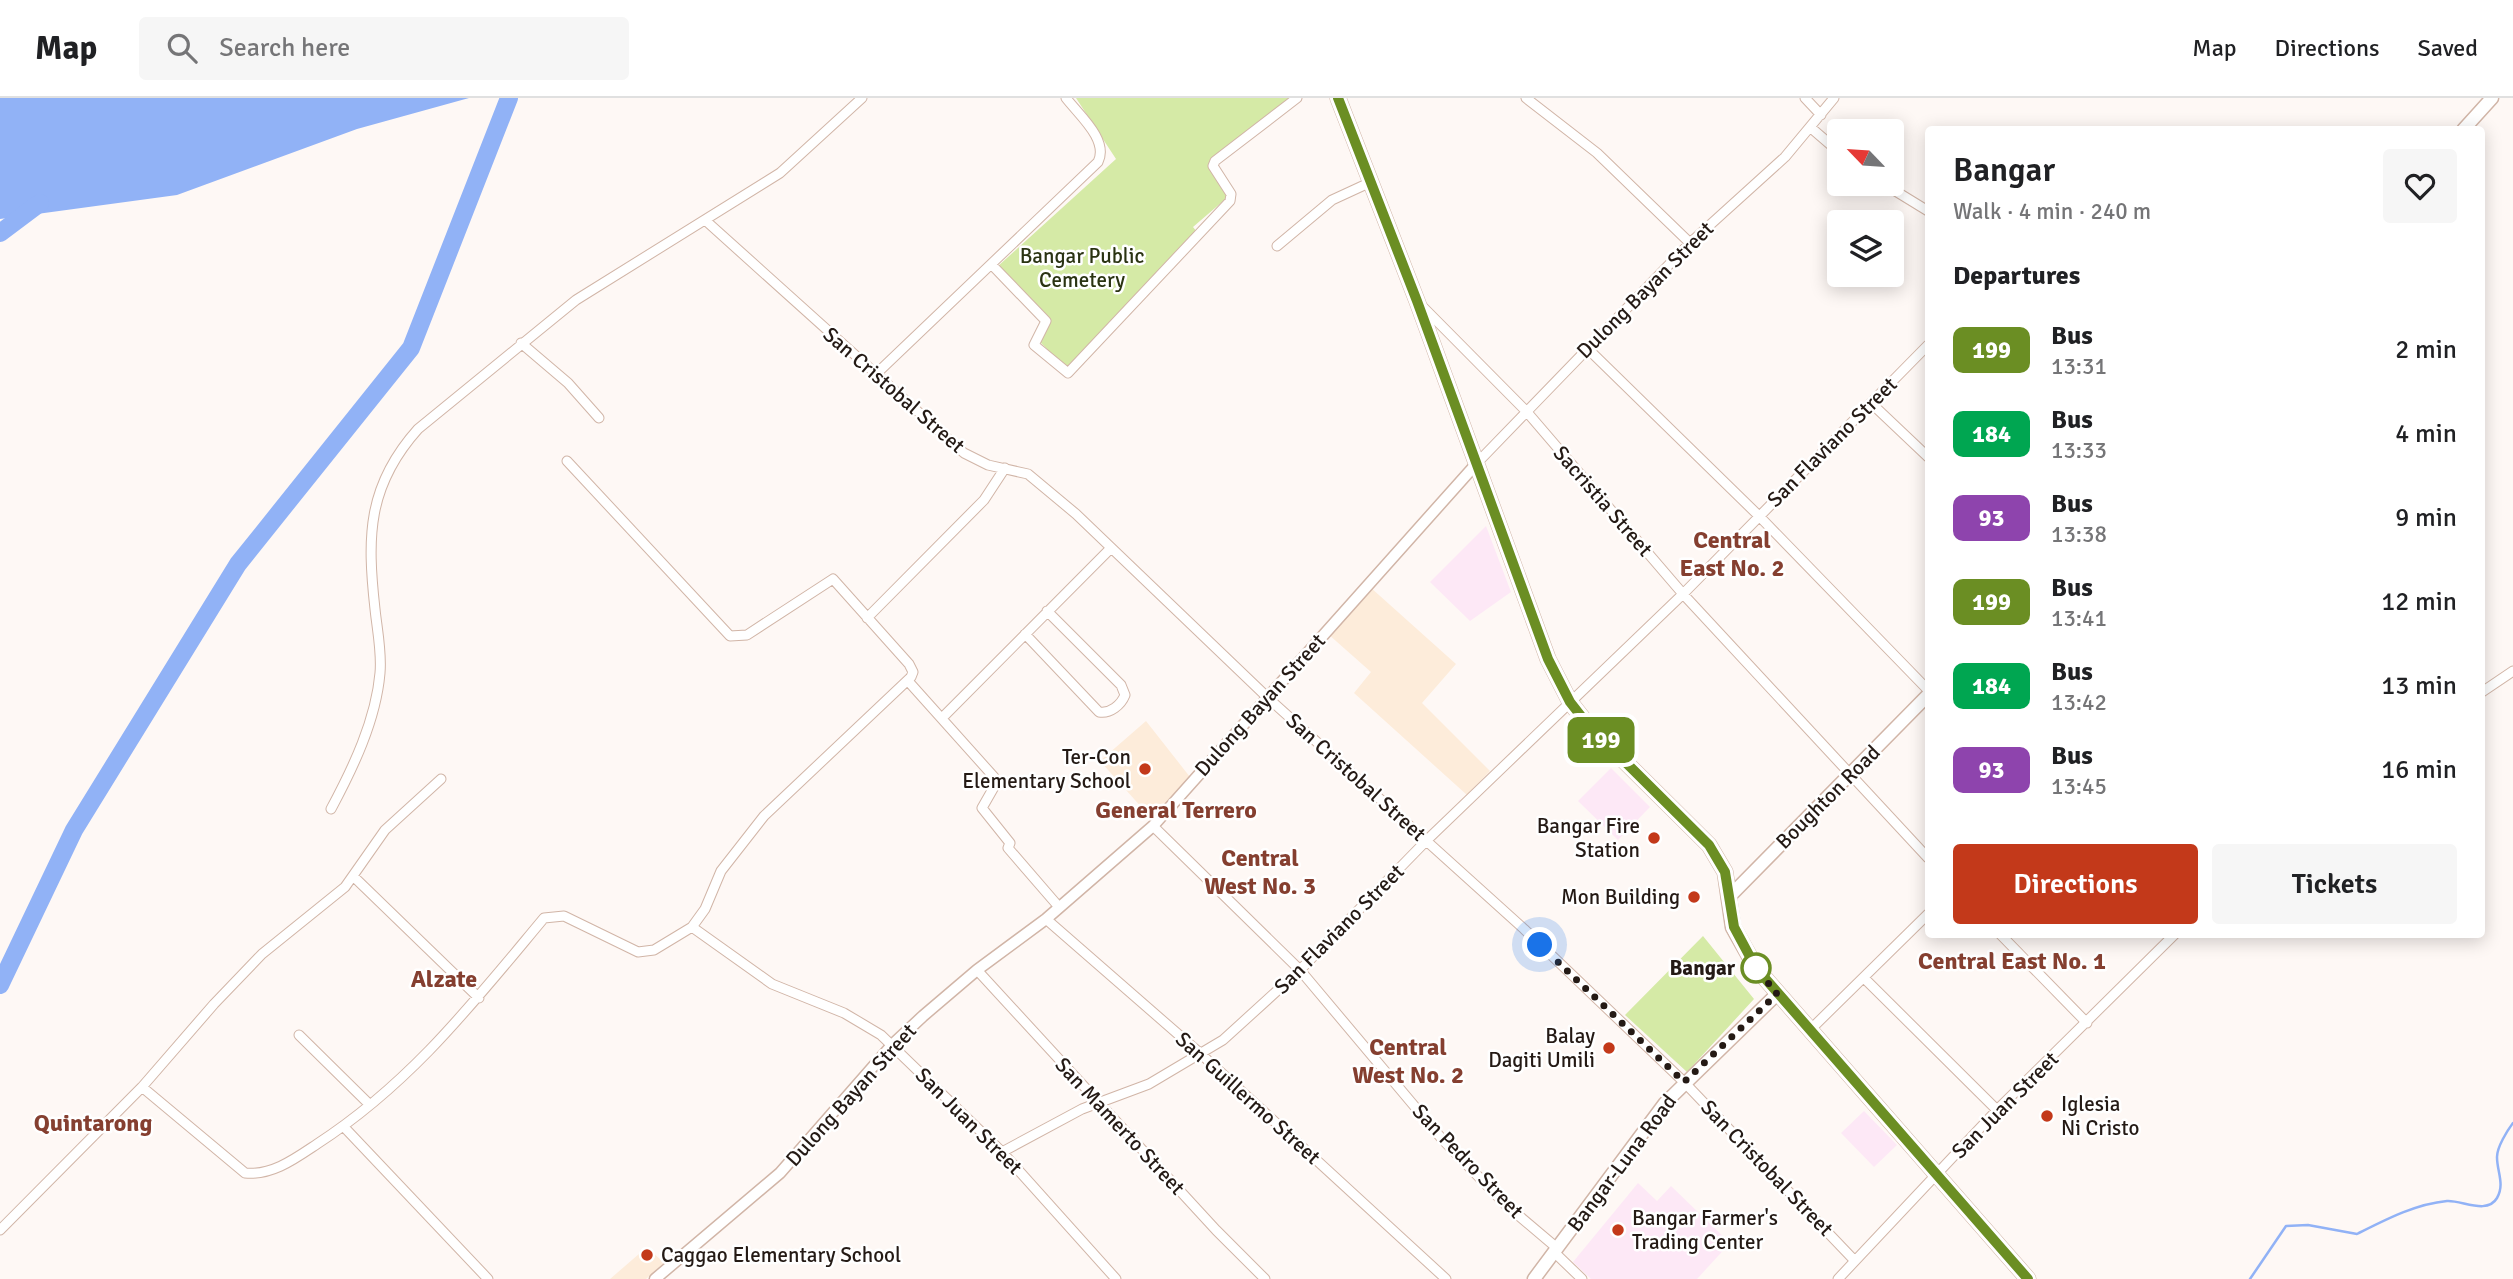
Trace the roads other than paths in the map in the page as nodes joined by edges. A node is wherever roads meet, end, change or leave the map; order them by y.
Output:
1 (862, 98) edge
2 (1066, 98) edge
3 (1297, 98) edge
4 (1338, 98) edge
5 (1526, 98) edge
6 (1805, 98) edge
7 (1834, 98) edge
8 (2492, 98) edge
9 (1821, 115) junction
10 (2467, 126) edge
11 (1810, 127) junction
12 (1827, 142) edge
13 (1371, 182) junction
14 (1904, 196) edge
15 (1925, 209) edge
16 (705, 220) junction
17 (1690, 243) junction
18 (1277, 246) dead end
19 (992, 265) junction
20 (1417, 301) junction
21 (521, 343) junction
22 (1586, 347) junction
23 (1925, 348) edge
24 (875, 375) junction
25 (1871, 403) junction
26 (1525, 411) junction
27 (598, 418) dead end
28 (1925, 454) edge
29 (567, 461) dead end
30 (1477, 463) junction
31 (1005, 468) junction
32 (1759, 516) junction
33 (1111, 548) junction
34 (1683, 594) junction
35 (1047, 611) junction
36 (867, 618) junction
37 (1025, 634) junction
38 (2513, 671) edge
39 (908, 681) junction
40 (1925, 690) edge
41 (2485, 690) edge
42 (1925, 696) edge
43 (1267, 697) junction
44 (1570, 702) junction
45 (942, 718) junction
46 (1851, 774) junction
47 (441, 779) dead end
48 (331, 808) dead end
49 (1153, 826) junction
50 (1427, 840) junction
51 (1925, 855) edge
52 (354, 876) junction
53 (1728, 898) junction
54 (1059, 907) junction
55 (1925, 917) edge
56 (1046, 919) junction
57 (692, 927) junction
58 (2004, 938) edge
59 (2171, 938) edge
60 (977, 970) junction
61 (1300, 970) junction
62 (1864, 978) junction
63 (1777, 994) junction
64 (478, 998) junction
65 (2087, 1023) junction
66 (1810, 1030) junction
67 (299, 1035) dead end
68 (892, 1045) junction
69 (1202, 1055) junction
70 (1684, 1082) junction
71 (142, 1087) junction
72 (1098, 1102) junction
73 (370, 1105) junction
74 (1997, 1110) junction
75 (344, 1126) junction
76 (1002, 1152) junction
77 (1936, 1174) junction
78 (0, 1230) edge
79 (1556, 1250) junction
80 (1855, 1261) junction
81 (488, 1279) edge
82 (655, 1279) edge
83 (1116, 1279) edge
84 (1265, 1279) edge
85 (1446, 1279) edge
86 (1534, 1279) edge
87 (1582, 1279) edge
88 (1838, 1279) edge
89 (2028, 1279) edge

1 - 16 street
2 - 19 street
3 - 19 street
4 - 13 highway
5 - 17 street
6 - 9 street
7 - 9 street, Dulong Bayan Street
8 - 10 main road
9 - 11 street, Dulong Bayan Street
11 - 12 street
11 - 17 street, Dulong Bayan Street
13 - 18 street
13 - 20 highway
14 - 15 street
16 - 21 street
16 - 24 street, San Cristobal Street
17 - 22 street, Dulong Bayan Street
19 - 24 street
20 - 26 street, Sacristia Street
20 - 30 highway
21 - 27 street
21 - 48 street
22 - 26 street, Dulong Bayan Street
22 - 32 street
23 - 25 street, San Flaviano Street
24 - 31 street, San Cristobal Street
25 - 28 street
25 - 32 street, San Flaviano Street
26 - 30 street, Dulong Bayan Street
26 - 34 street, Sacristia Street
29 - 36 street
30 - 43 street, Dulong Bayan Street
30 - 44 highway
31 - 33 street, San Cristobal Street
31 - 36 street
32 - 34 street, San Flaviano Street
32 - 40 street
33 - 35 street
33 - 43 street, San Cristobal Street
34 - 44 street, San Flaviano Street
34 - 46 street, Sacristia Street
35 - 37 street
35 - 37 street
36 - 39 street
37 - 45 street
38 - 41 street
39 - 45 street
39 - 57 street
42 - 46 main road, Boughton Road
43 - 49 street, Dulong Bayan Street
43 - 50 street, San Cristobal Street
44 - 50 street, San Flaviano Street
44 - 53 highway
45 - 54 street
46 - 51 street, Sacristia Street
46 - 53 main road, Boughton Road
47 - 52 street
49 - 54 street, Dulong Bayan Street
49 - 61 street, San Pedro Street
50 - 61 street, San Flaviano Street
50 - 70 street, San Cristobal Street
52 - 64 street
52 - 71 street
53 - 63 highway
54 - 56 street, Dulong Bayan Street
55 - 62 street
56 - 60 street, Dulong Bayan Street
56 - 69 street, San Guillermo Street
57 - 64 street
57 - 68 street, San Juan Street
58 - 65 street
59 - 65 street, San Juan Street
60 - 68 street, Dulong Bayan Street
60 - 72 street, San Mamerto Street
61 - 69 street, San Flaviano Street
61 - 79 street, San Pedro Street
62 - 66 street
62 - 74 street
63 - 66 highway
63 - 70 main road, Bangar-Luna Road
64 - 73 street
65 - 74 street, San Juan Street
66 - 77 highway
67 - 73 street
68 - 76 street, San Juan Street
68 - 82 street, Dulong Bayan Street
69 - 72 street, San Flaviano Street
69 - 85 street, San Guillermo Street
70 - 79 main road, Bangar-Luna Road
70 - 80 street, San Cristobal Street
71 - 75 street
71 - 78 street
72 - 76 street, San Flaviano Street
72 - 84 street, San Mamerto Street
73 - 75 street
74 - 77 street, San Juan Street
75 - 81 street
76 - 83 street, San Juan Street
77 - 80 street, San Juan Street
77 - 89 highway
79 - 86 main road, Bangar-Luna Road
79 - 87 street, San Pedro Street
80 - 88 street, San Juan Street

